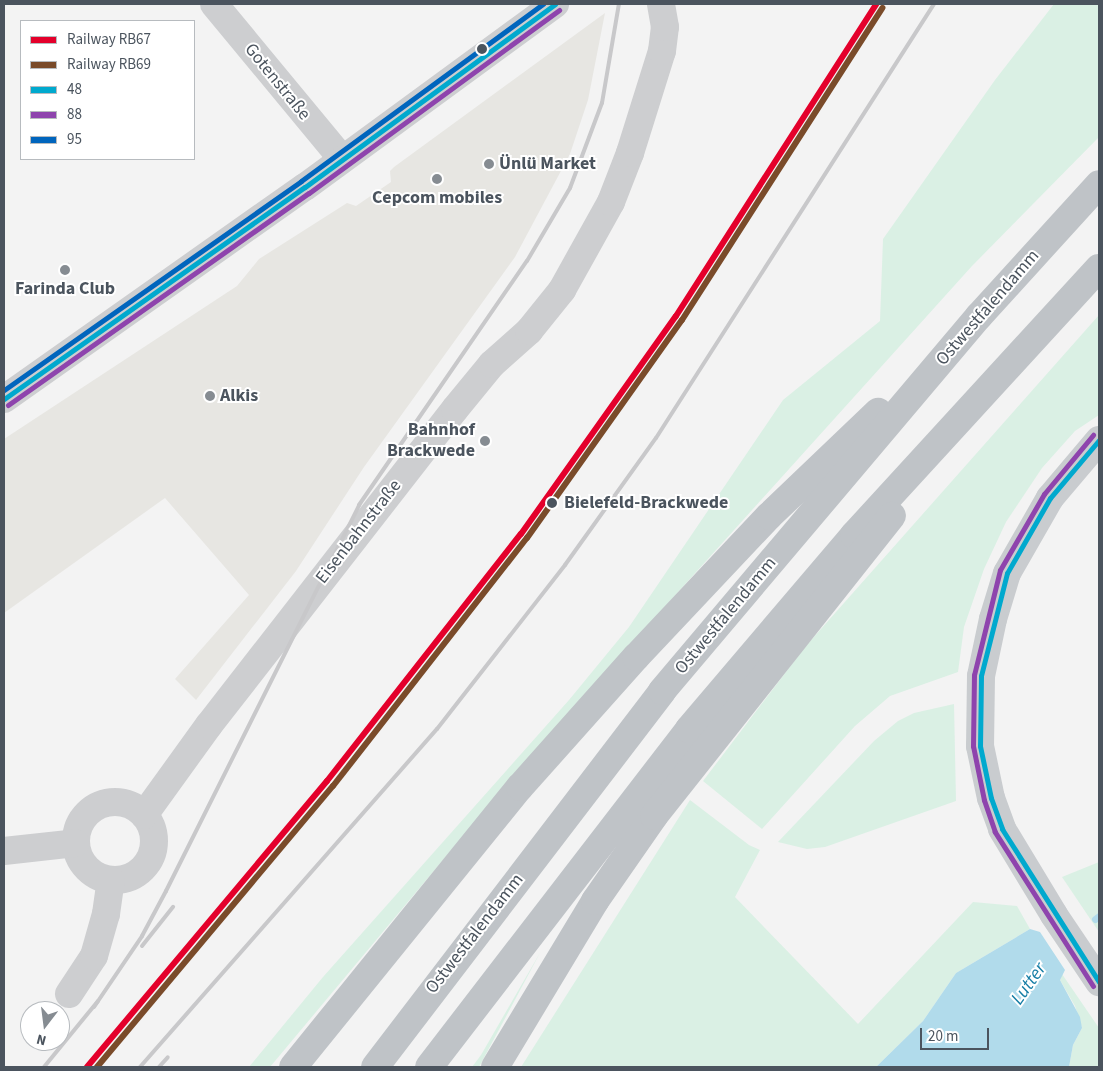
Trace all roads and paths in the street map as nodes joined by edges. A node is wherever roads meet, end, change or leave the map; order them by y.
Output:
1 (214, 4) edge
2 (555, 4) edge
3 (661, 4) edge
4 (342, 159) junction
5 (1099, 184) edge
6 (1099, 268) edge
7 (979, 316) junction
8 (4, 399) edge
9 (965, 416) junction
10 (1099, 440) edge
11 (144, 815) junction
12 (76, 843) junction
13 (4, 851) edge
14 (111, 880) junction
15 (1099, 982) edge
16 (69, 994) dead end
17 (293, 1067) edge
18 (375, 1067) edge
19 (429, 1067) edge
20 (495, 1067) edge

1 - 4 street, Gotenstraße
2 - 4 street
3 - 11 street, Eisenbahnstraße
4 - 8 street
5 - 7 highway, Ostwestfalendamm
6 - 9 highway
7 - 17 highway
7 - 18 highway, Ostwestfalendamm
9 - 19 highway
9 - 20 highway
10 - 15 main road
11 - 12 street
11 - 14 street
12 - 13 street
12 - 14 street
14 - 16 street

